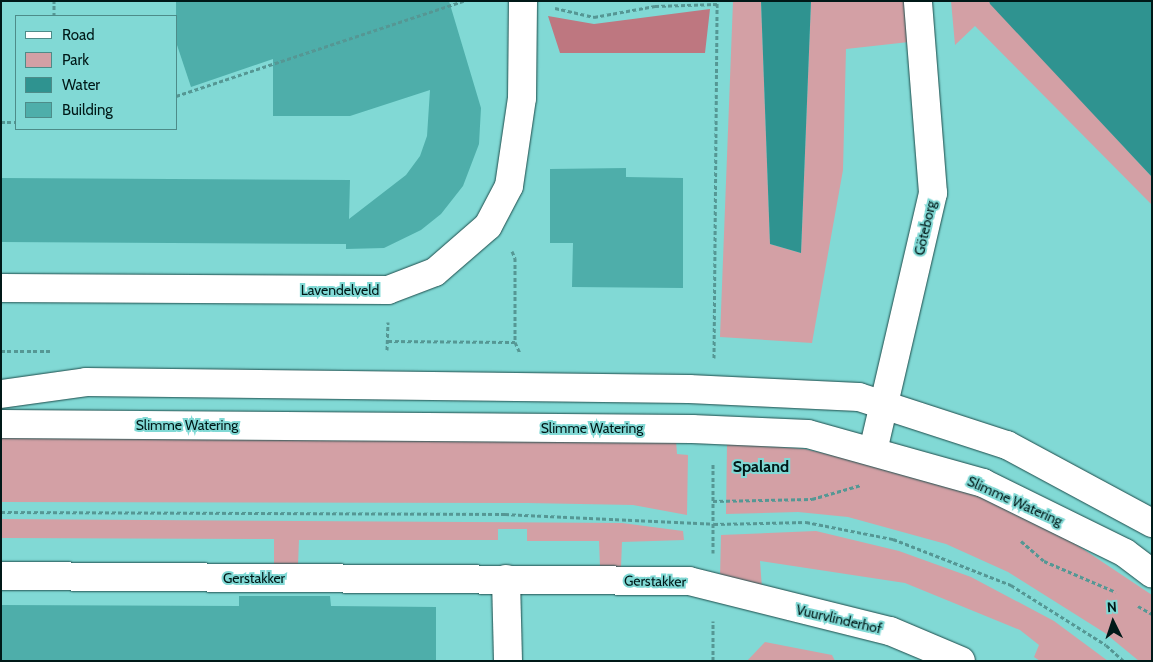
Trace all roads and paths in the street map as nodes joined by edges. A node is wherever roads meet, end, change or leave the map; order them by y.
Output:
1 (54, 1) edge
2 (464, 1) edge
3 (918, 1) edge
4 (717, 2) edge
5 (536, 4) edge
6 (54, 15) edge
7 (178, 95) edge
8 (1, 122) edge
9 (15, 122) edge
10 (488, 226) junction
11 (1, 288) edge
12 (388, 290) junction
13 (388, 341) junction
14 (515, 342) junction
15 (1, 350) edge
16 (61, 350) dead end
17 (378, 350) dead end
18 (520, 354) dead end
19 (714, 357) dead end
20 (1, 394) edge
21 (883, 405) junction
22 (1, 424) edge
23 (714, 430) junction
24 (873, 451) junction
25 (868, 483) dead end
26 (714, 501) junction
27 (1, 512) edge
28 (1152, 523) edge
29 (714, 524) junction
30 (1018, 539) dead end
31 (1152, 573) edge
32 (1, 576) edge
33 (506, 579) junction
34 (713, 586) junction
35 (1118, 593) dead end
36 (1135, 603) dead end
37 (1152, 614) edge
38 (508, 661) edge
39 (961, 661) edge
40 (1124, 661) edge

1 - 6 path
2 - 7 path
3 - 21 street, Göteborg
4 - 5 path
4 - 19 path
5 - 10 street, Lavendelveld
8 - 9 path
10 - 12 street, Lavendelveld
10 - 14 path
11 - 12 street, Lavendelveld
12 - 13 path
13 - 14 path
13 - 17 path
14 - 18 path
15 - 16 path
20 - 21 street
21 - 24 street, Göteborg
21 - 28 street
22 - 23 street, Slimme Watering
23 - 24 street, Slimme Watering
23 - 26 path
24 - 31 street, Slimme Watering
25 - 26 path
26 - 29 path
27 - 29 path
29 - 34 path
29 - 40 path
30 - 35 path
32 - 33 street, Gerstakker
33 - 34 street, Gerstakker
33 - 38 street
34 - 39 street, Vuurvlinderhof
36 - 37 path

